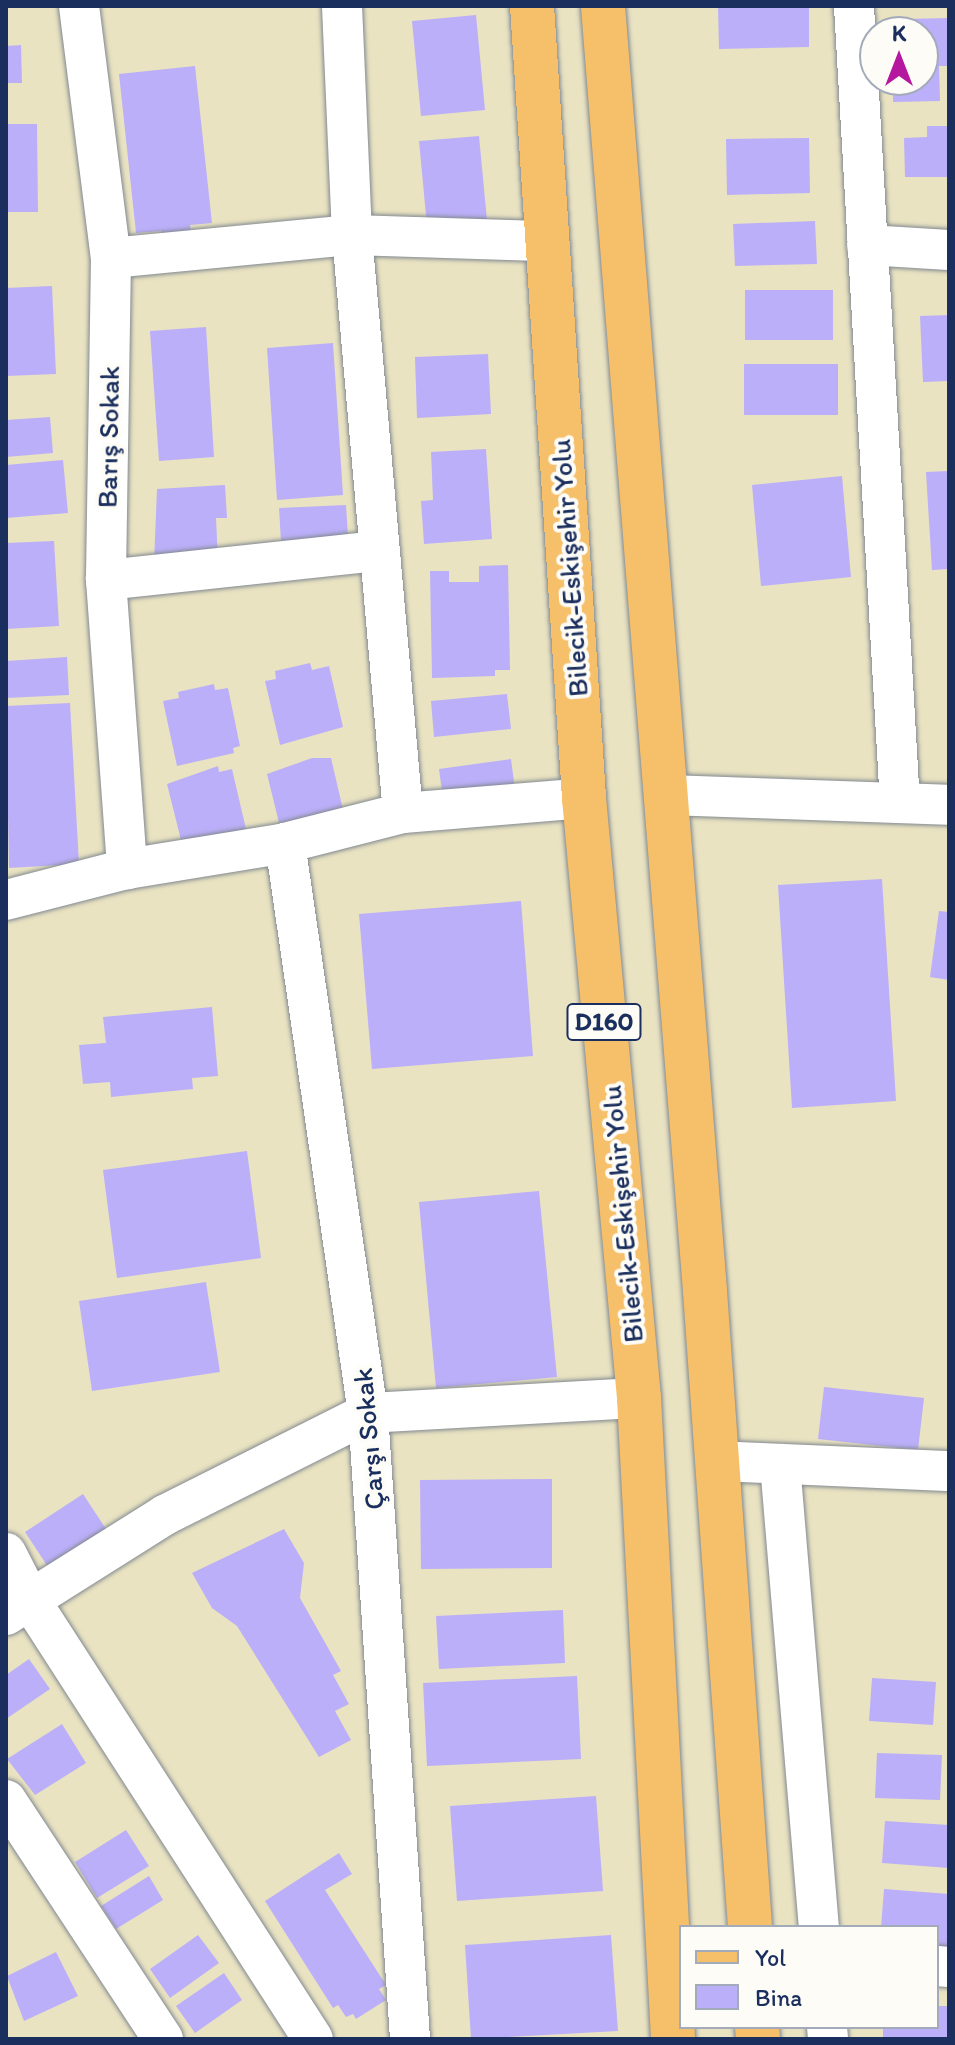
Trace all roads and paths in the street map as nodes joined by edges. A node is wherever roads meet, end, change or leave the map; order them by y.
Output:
1 (79, 6) edge
2 (342, 6) edge
3 (532, 6) edge
4 (603, 6) edge
5 (854, 6) edge
6 (352, 235) junction
7 (548, 241) junction
8 (867, 245) junction
9 (949, 250) edge
10 (111, 258) junction
11 (377, 551) junction
12 (106, 580) junction
13 (666, 795) junction
14 (584, 798) junction
15 (900, 803) junction
16 (949, 805) edge
17 (403, 813) junction
18 (285, 843) junction
19 (127, 869) junction
20 (6, 900) edge
21 (639, 1398) junction
22 (368, 1413) junction
23 (717, 1461) junction
24 (780, 1464) junction
25 (949, 1471) edge
26 (6, 1553) edge
27 (18, 1607) edge
28 (6, 1800) edge
29 (750, 1925) edge
30 (819, 1925) edge
31 (163, 2039) edge
32 (313, 2039) edge
33 (410, 2039) edge
34 (673, 2039) edge

1 - 10 street, Barış Sokak
2 - 6 street
3 - 7 main road, Bilecik-Eskişehir Yolu / D160
4 - 13 main road, D160
5 - 8 street
6 - 7 street
6 - 10 street
6 - 11 street
7 - 14 main road, Bilecik-Eskişehir Yolu / D160
8 - 9 street
8 - 15 street
10 - 12 street, Barış Sokak
11 - 12 street
11 - 17 street
12 - 19 street, Barış Sokak
13 - 15 street
13 - 23 main road, D160
14 - 17 street
14 - 21 main road, Bilecik-Eskişehir Yolu / D160
15 - 16 street
17 - 18 street
18 - 19 street
18 - 22 street, Çarşı Sokak
19 - 20 street
21 - 22 street
21 - 34 main road, Bilecik-Eskişehir Yolu / D160
22 - 27 street
22 - 33 street, Çarşı Sokak
23 - 24 street
23 - 29 main road, D160
24 - 25 street
24 - 30 street
26 - 27 street
27 - 32 street
28 - 31 street

